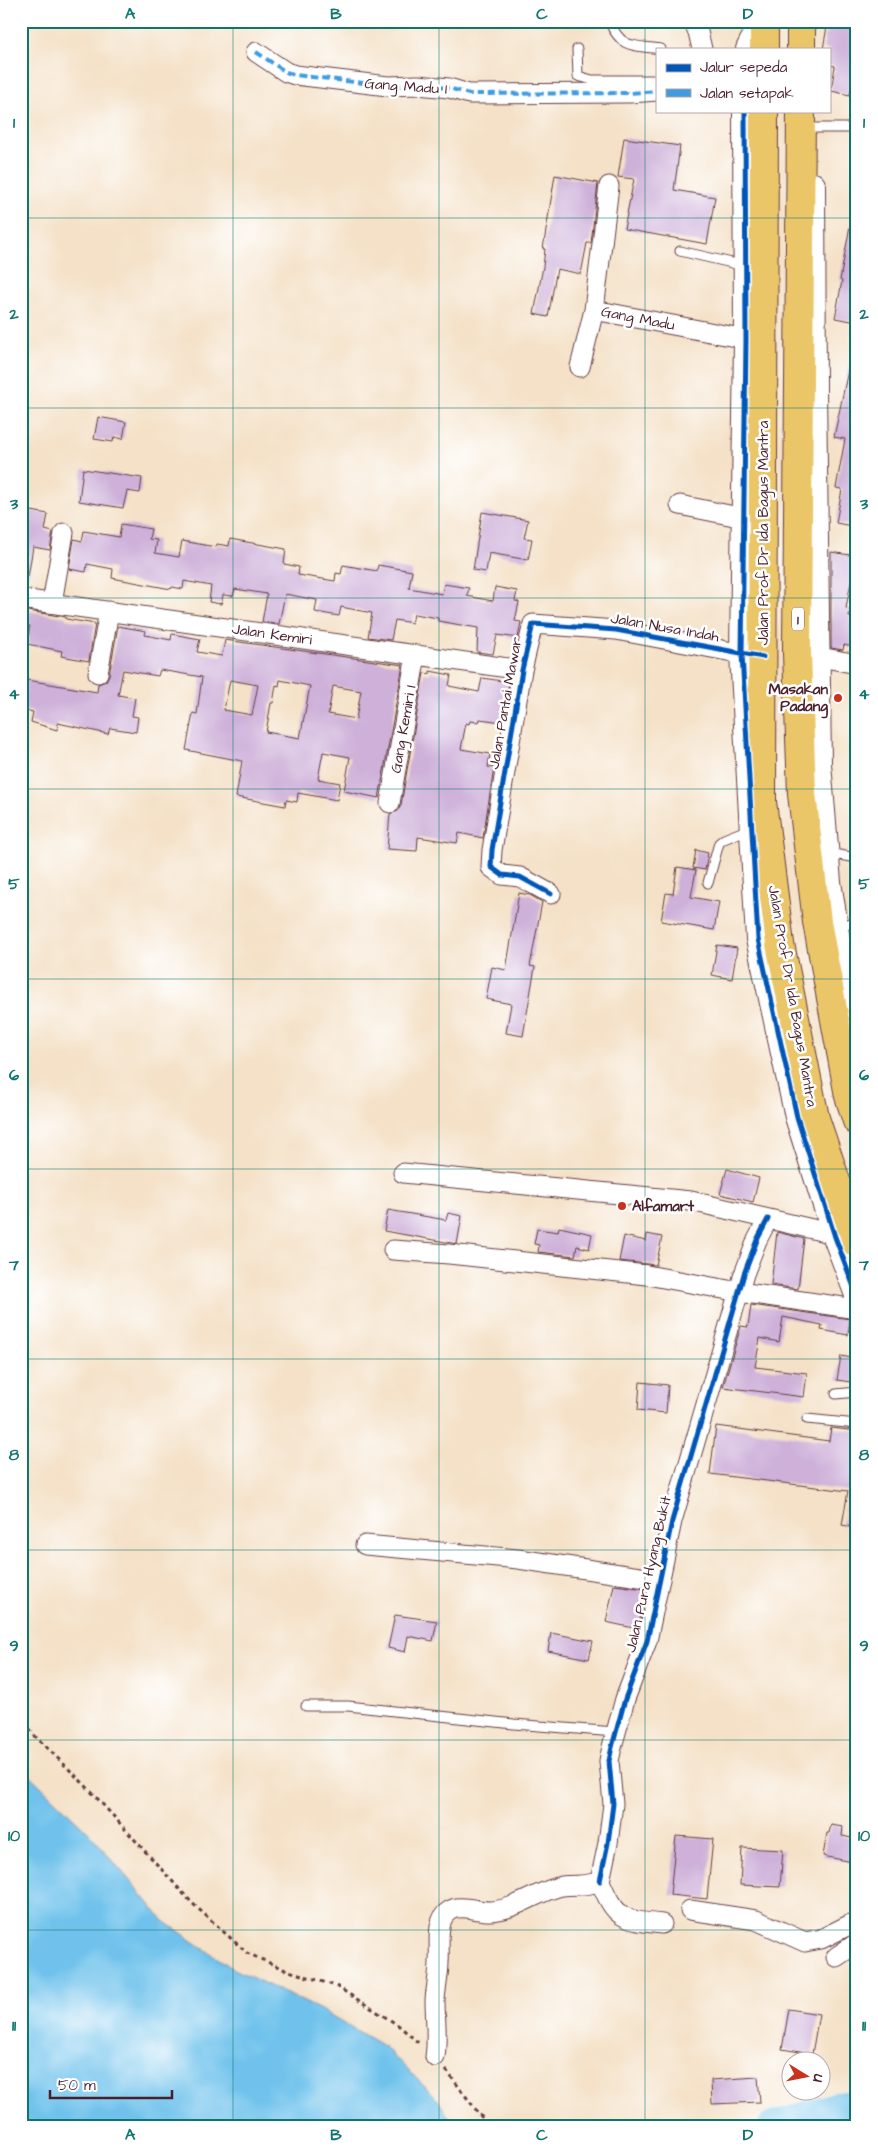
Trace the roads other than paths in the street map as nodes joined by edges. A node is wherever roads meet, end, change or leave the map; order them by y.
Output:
1 (609, 21) edge
2 (693, 21) edge
3 (763, 21) edge
4 (802, 21) edge
5 (656, 48) edge
6 (702, 48) edge
7 (749, 48) edge
8 (764, 48) edge
9 (801, 48) edge
10 (811, 48) edge
11 (577, 49) dead end
12 (256, 52) dead end
13 (656, 80) edge
14 (656, 91) edge
15 (745, 112) edge
16 (764, 112) edge
17 (807, 120) edge
18 (857, 128) edge
19 (609, 186) dead end
20 (680, 251) dead end
21 (746, 266) junction
22 (594, 310) junction
23 (746, 339) junction
24 (580, 367) dead end
25 (680, 505) dead end
26 (744, 518) junction
27 (64, 533) dead end
28 (21, 599) edge
29 (52, 603) junction
30 (109, 611) junction
31 (534, 624) joint
32 (807, 654) junction
33 (416, 655) junction
34 (753, 655) junction
35 (857, 664) edge
36 (522, 670) junction
37 (98, 673) dead end
38 (390, 803) dead end
39 (752, 828) junction
40 (817, 851) junction
41 (857, 858) edge
42 (708, 883) dead end
43 (551, 894) dead end
44 (846, 925) edge
45 (856, 1026) edge
46 (857, 1121) edge
47 (403, 1173) dead end
48 (768, 1220) junction
49 (845, 1239) edge
50 (393, 1250) dead end
51 (739, 1292) junction
52 (857, 1295) edge
53 (857, 1309) edge
54 (857, 1392) edge
55 (836, 1394) dead end
56 (807, 1419) dead end
57 (857, 1424) edge
58 (365, 1545) dead end
59 (660, 1580) junction
60 (306, 1706) dead end
61 (615, 1732) junction
62 (600, 1881) junction
63 (690, 1910) dead end
64 (857, 1921) edge
65 (662, 1924) dead end
66 (857, 1943) edge
67 (836, 1956) dead end
68 (435, 2057) road end

1 - 5 lane
2 - 6 street
3 - 7 street
3 - 8 highway
4 - 9 highway
4 - 10 street
11 - 13 lane
12 - 14 street, Gang Madu I
15 - 21 street
16 - 34 highway, Jalan Prof Dr Ida Bagus Mantra
17 - 18 lane
17 - 32 highway, 1
19 - 22 street, Gang Madu
20 - 21 lane
21 - 23 street
22 - 23 street, Gang Madu
22 - 24 street
23 - 26 street
25 - 26 street
26 - 34 street
27 - 29 street
28 - 29 street, Jalan Kemiri
29 - 30 street, Jalan Kemiri
30 - 33 street, Jalan Kemiri
30 - 37 street
31 - 34 street, Jalan Nusa Indah
31 - 36 street, Jalan Pantai Mawar
32 - 35 street
32 - 40 highway, 1
33 - 36 street, Jalan Kemiri
33 - 38 street, Gang Kemiri I
34 - 39 street
34 - 49 highway, Jalan Prof Dr Ida Bagus Mantra
36 - 43 street, Jalan Pantai Mawar
39 - 42 lane
39 - 49 street
40 - 41 lane
40 - 44 street
40 - 46 highway, 1
44 - 45 street
47 - 48 street
48 - 49 street
48 - 51 street, Jalan Pura Hyang Bukit
49 - 52 street
50 - 51 street
51 - 53 street
51 - 59 street, Jalan Pura Hyang Bukit
54 - 55 lane
56 - 57 lane
58 - 59 street
59 - 61 street, Jalan Pura Hyang Bukit
60 - 61 lane
61 - 62 street, Jalan Pura Hyang Bukit
62 - 65 street
62 - 68 street
63 - 64 street
66 - 67 street

